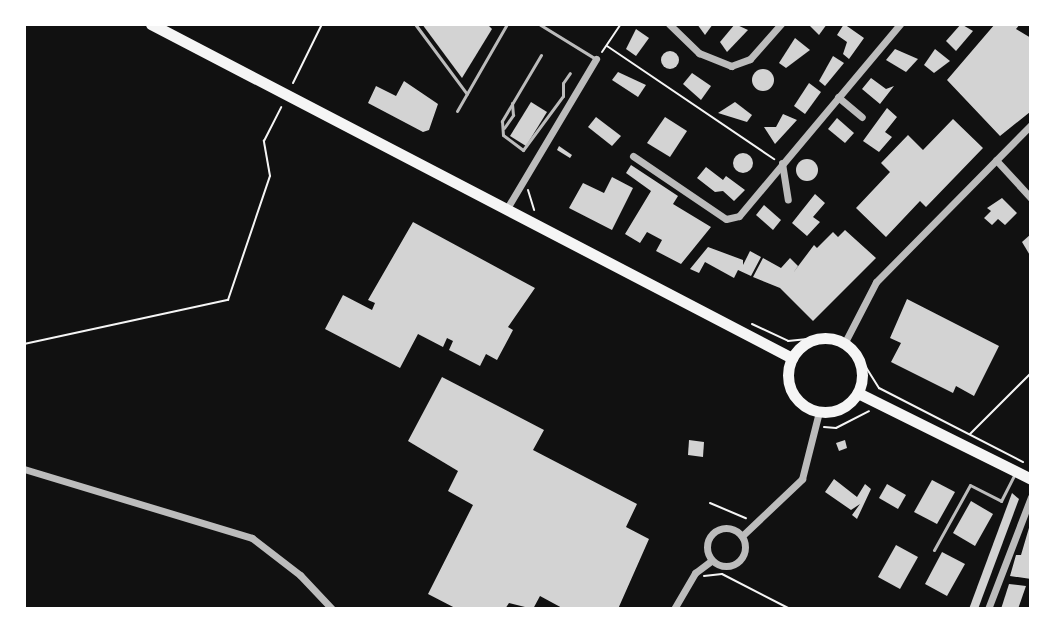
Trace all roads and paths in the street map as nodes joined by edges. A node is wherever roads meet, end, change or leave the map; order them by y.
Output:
1 (151, 24) edge
2 (322, 24) edge
3 (415, 24) edge
4 (507, 24) edge
5 (539, 24) edge
6 (621, 24) edge
7 (671, 24) edge
8 (781, 24) edge
9 (900, 24) edge
10 (607, 46) junction
11 (541, 55) dead end
12 (596, 59) junction
13 (570, 73) dead end
14 (293, 83) dead end
15 (467, 94) junction
16 (838, 97) junction
17 (512, 103) junction
18 (281, 107) dead end
19 (457, 111) dead end
20 (862, 117) dead end
21 (1031, 125) edge
22 (502, 130) junction
23 (633, 156) dead end
24 (996, 160) junction
25 (782, 163) junction
26 (524, 177) junction
27 (1031, 198) edge
28 (788, 200) dead end
29 (506, 210) junction
30 (542, 216) dead end
31 (748, 322) dead end
32 (827, 334) dead end
33 (24, 344) edge
34 (844, 344) junction
35 (858, 352) dead end
36 (792, 358) junction
37 (1031, 373) edge
38 (879, 388) junction
39 (858, 393) junction
40 (874, 400) junction
41 (819, 412) junction
42 (816, 427) junction
43 (965, 438) junction
44 (1018, 466) junction
45 (1031, 466) edge
46 (24, 469) edge
47 (1031, 479) edge
48 (1031, 497) edge
49 (710, 503) dead end
50 (757, 523) junction
51 (742, 536) junction
52 (934, 550) dead end
53 (712, 560) junction
54 (698, 571) junction
55 (332, 609) edge
56 (674, 609) edge
57 (790, 609) edge
58 (988, 609) edge

1 - 29 main road
2 - 14 path
3 - 15 lane
4 - 15 lane
5 - 12 lane
6 - 10 path
7 - 8 street
9 - 16 street
10 - 12 path
10 - 25 path
11 - 17 lane
12 - 26 street
13 - 22 lane
15 - 19 lane
16 - 20 street
16 - 25 street
17 - 22 lane
17 - 22 lane
18 - 33 path
21 - 24 street
23 - 25 street
24 - 27 street
24 - 34 street
25 - 28 street
26 - 29 street
26 - 30 path
29 - 36 main road
31 - 32 path
34 - 36 main road
34 - 39 main road
35 - 38 path
36 - 41 main road
37 - 43 path
38 - 40 path
38 - 43 path
39 - 40 main road
39 - 41 main road
40 - 42 path
40 - 43 main road
41 - 42 street
42 - 50 street
43 - 44 main road
43 - 44 path
44 - 45 path
44 - 47 main road
44 - 52 lane
46 - 55 street
48 - 58 street
49 - 50 path
50 - 51 street
51 - 53 street
51 - 53 street
53 - 54 street
54 - 56 street
54 - 57 path

